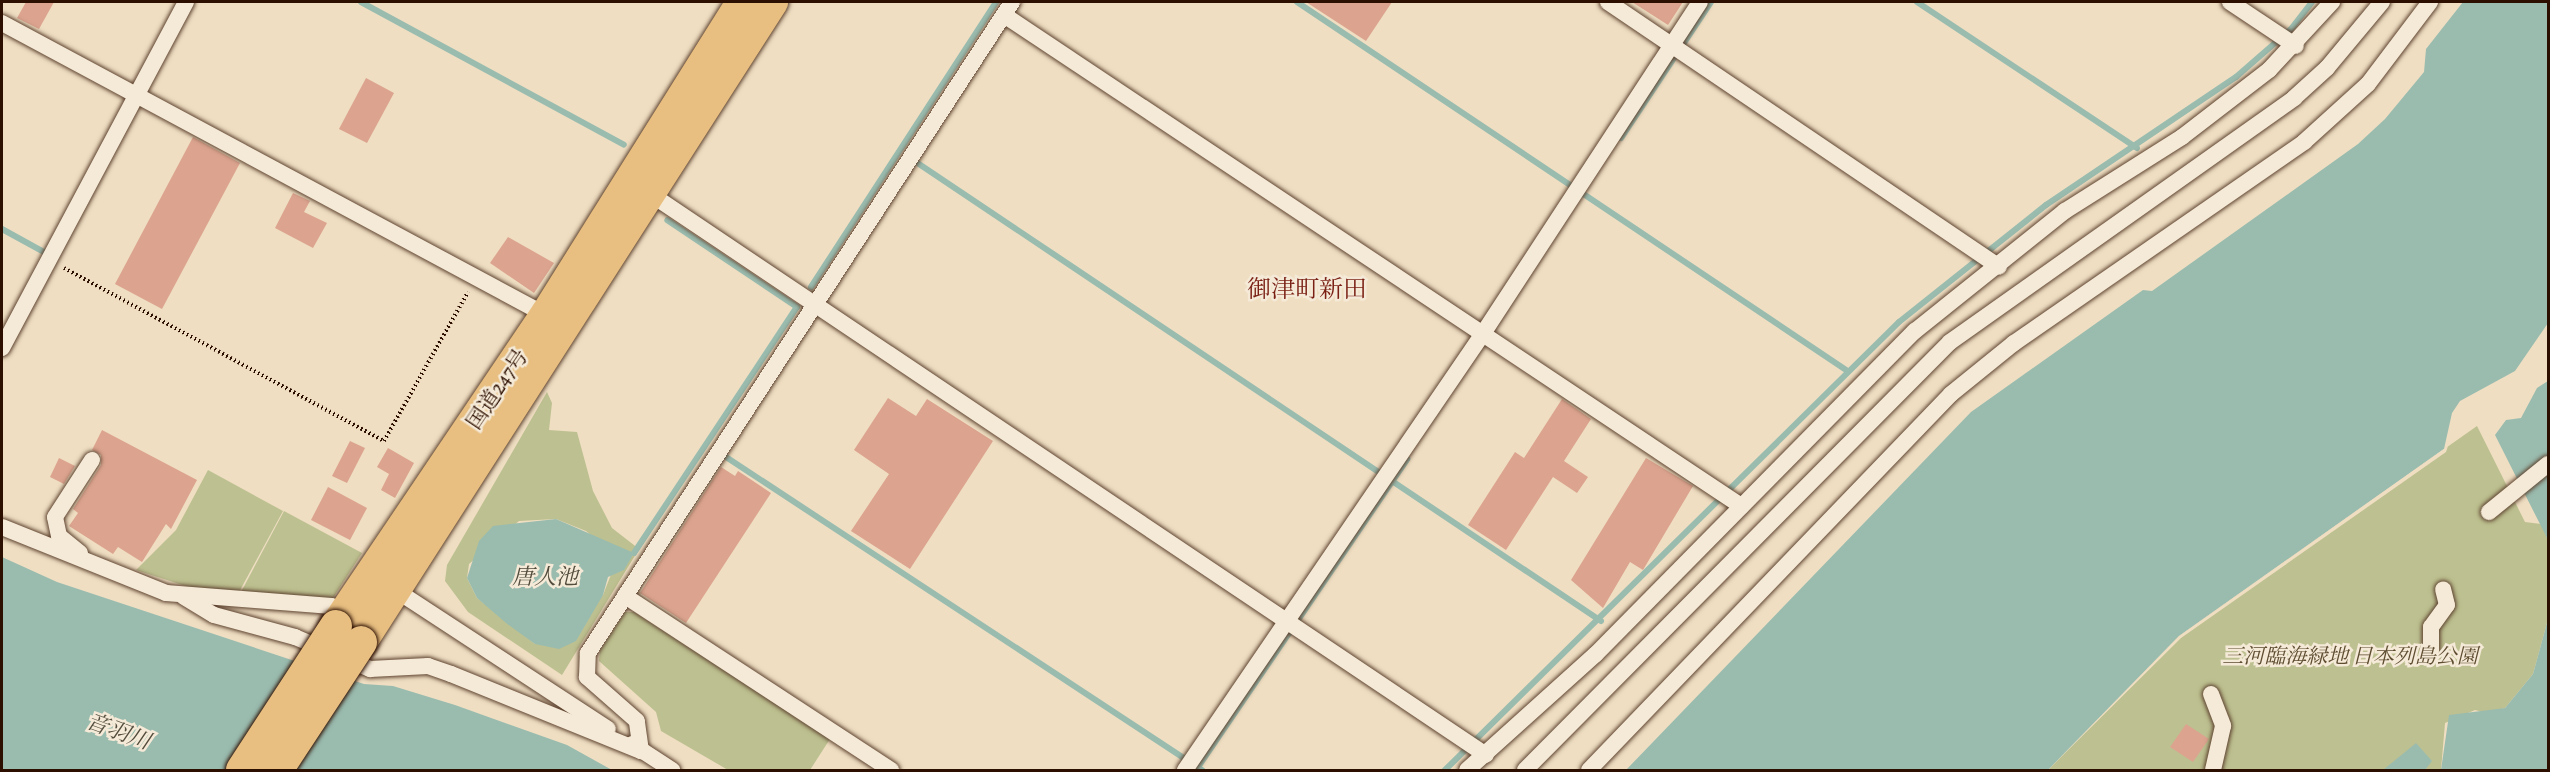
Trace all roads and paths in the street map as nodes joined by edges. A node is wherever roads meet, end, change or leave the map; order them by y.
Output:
1 (186, 2) edge
2 (742, 2) edge
3 (772, 2) edge
4 (1608, 2) edge
5 (1700, 2) edge
6 (2230, 2) edge
7 (2332, 2) edge
8 (2382, 2) edge
9 (2430, 2) edge
10 (1008, 8) edge
11 (2, 23) edge
12 (1672, 44) junction
13 (2296, 46) junction
14 (136, 96) junction
15 (650, 193) junction
16 (50, 261) junction
17 (1999, 267) junction
18 (476, 278) junction
19 (816, 304) junction
20 (546, 315) junction
21 (1485, 332) junction
22 (2, 348) edge
23 (92, 460) dead end
24 (2548, 464) edge
25 (1741, 506) junction
26 (2489, 512) dead end
27 (2, 527) edge
28 (92, 563) junction
29 (384, 583) junction
30 (2444, 589) dead end
31 (625, 596) junction
32 (184, 597) junction
33 (1287, 618) junction
34 (347, 627) junction
35 (2431, 651) dead end
36 (2211, 694) dead end
37 (642, 751) junction
38 (1486, 755) junction
39 (242, 771) edge
40 (277, 771) edge
41 (672, 771) edge
42 (891, 771) edge
43 (1185, 771) edge
44 (1467, 771) edge
45 (1525, 771) edge
46 (1589, 771) edge
47 (2213, 771) edge

1 - 14 street
2 - 20 highway, 国道247号
3 - 15 highway, 国道247号
4 - 12 street
5 - 12 street
6 - 13 street
7 - 13 street
8 - 45 street
9 - 46 street
10 - 19 street
10 - 21 street
11 - 14 street
12 - 17 street
12 - 21 street
13 - 17 street
14 - 16 street
14 - 18 street
15 - 19 street
15 - 29 highway, 国道247号
16 - 18 path
16 - 22 street
17 - 25 street
18 - 20 street
19 - 31 street
19 - 33 street
20 - 29 highway, 国道247号
21 - 25 street
21 - 33 street
23 - 28 street
24 - 26 street
25 - 38 street
27 - 28 street
28 - 32 street
29 - 34 highway, 国道247号
29 - 37 street
30 - 35 street
31 - 37 street
31 - 42 street
32 - 34 street
32 - 37 street
33 - 38 street
33 - 43 street
34 - 39 highway, 国道247号, bridge
34 - 40 highway, 国道247号, bridge
36 - 47 street
37 - 41 street
38 - 44 street

